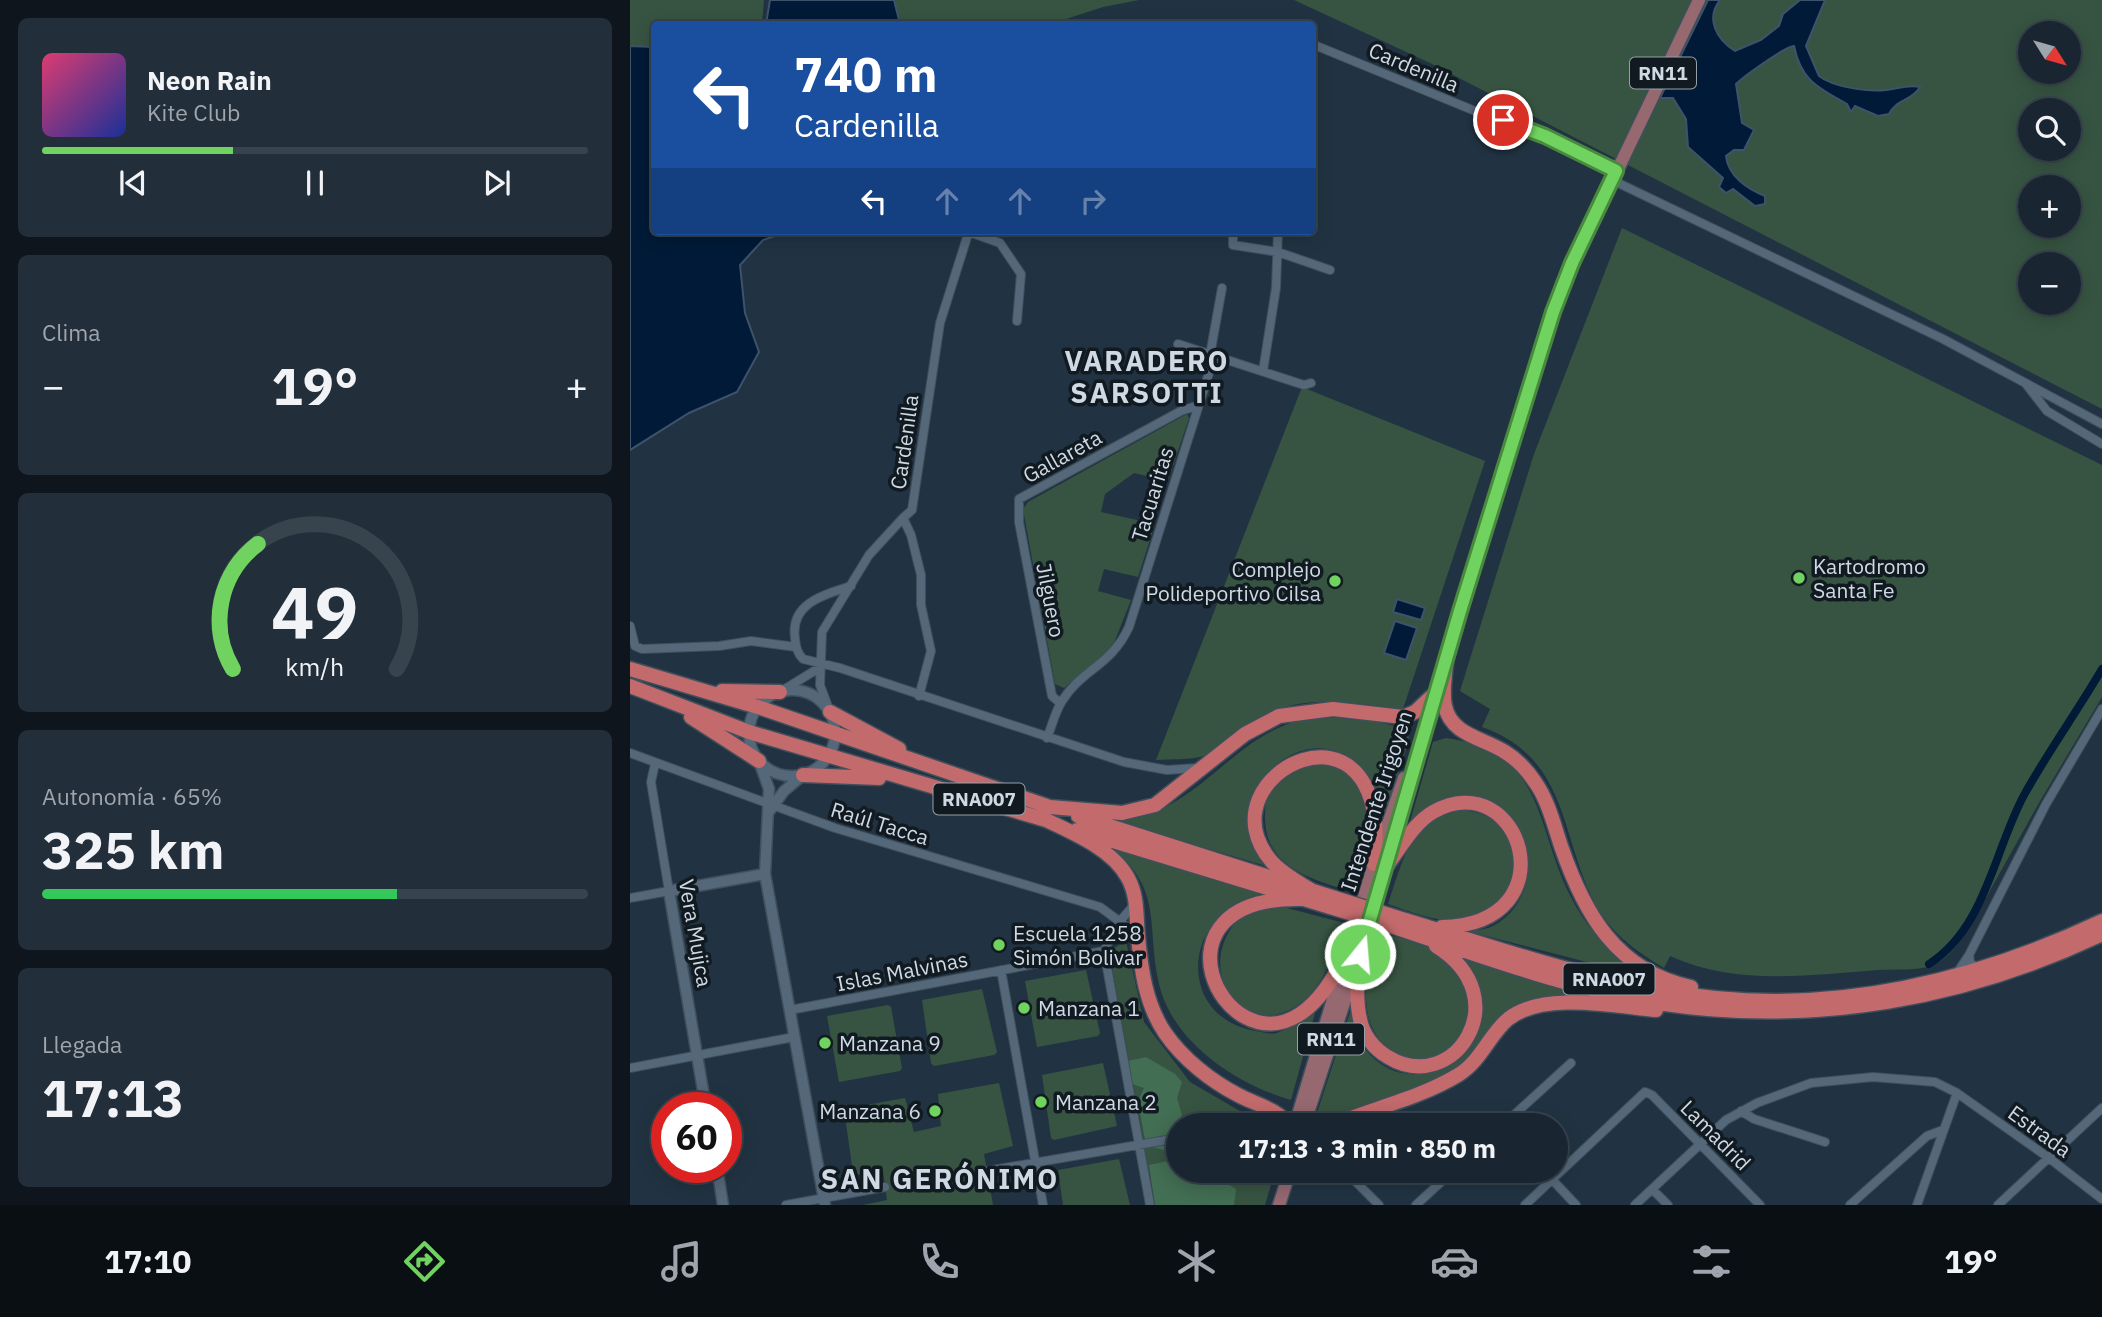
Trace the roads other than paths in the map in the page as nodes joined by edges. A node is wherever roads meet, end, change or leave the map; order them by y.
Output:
1 (1699, 0) edge
2 (1316, 46) edge
3 (1614, 175) junction
4 (968, 235) edge
5 (979, 235) edge
6 (1233, 235) edge
7 (1278, 235) edge
8 (1278, 252) junction
9 (1330, 270) dead end
10 (1222, 288) dead end
11 (1017, 321) dead end
12 (1178, 344) dead end
13 (1212, 356) junction
14 (1263, 371) junction
15 (1311, 383) dead end
16 (2026, 383) junction
17 (1196, 406) junction
18 (2102, 424) edge
19 (2102, 444) edge
20 (1019, 499) joint
21 (903, 518) junction
22 (850, 586) junction
23 (1460, 611) junction
24 (630, 626) edge
25 (796, 647) junction
26 (1446, 663) junction
27 (819, 666) junction
28 (630, 669) edge
29 (674, 683) junction
30 (630, 686) edge
31 (780, 692) junction
32 (919, 695) junction
33 (1431, 697) junction
34 (667, 701) junction
35 (1060, 703) junction
36 (758, 708) junction
37 (2102, 709) edge
38 (830, 712) junction
39 (749, 732) junction
40 (835, 734) junction
41 (1047, 738) junction
42 (630, 753) edge
43 (828, 757) junction
44 (759, 761) junction
45 (654, 764) junction
46 (1209, 764) junction
47 (933, 768) junction
48 (1167, 770) junction
49 (803, 775) junction
50 (912, 781) junction
51 (1170, 796) junction
52 (770, 808) junction
53 (1048, 814) junction
54 (1381, 864) junction
55 (765, 874) junction
56 (669, 891) junction
57 (1307, 894) junction
58 (630, 898) edge
59 (1135, 903) junction
60 (1120, 921) junction
61 (2102, 921) edge
62 (1425, 931) junction
63 (2102, 934) edge
64 (1138, 935) junction
65 (1104, 951) junction
66 (1353, 955) junction
67 (1969, 955) junction
68 (1001, 970) junction
69 (1980, 970) junction
70 (1952, 978) junction
71 (1794, 999) junction
72 (790, 1010) junction
73 (1755, 1013) junction
74 (794, 1037) junction
75 (697, 1055) junction
76 (1571, 1063) dead end
77 (630, 1068) edge
78 (703, 1092) edge
79 (1957, 1093) junction
80 (2102, 1108) edge
81 (1741, 1111) junction
82 (1275, 1113) edge
83 (1299, 1113) edge
84 (1307, 1113) edge
85 (1364, 1113) edge
86 (1516, 1113) edge
87 (1943, 1130) junction
88 (1166, 1140) edge
89 (1825, 1142) dead end
90 (1139, 1144) junction
91 (1703, 1144) junction
92 (2049, 1158) junction
93 (1035, 1163) junction
94 (1568, 1165) edge
95 (987, 1171) dead end
96 (720, 1183) edge
97 (1279, 1183) edge
98 (1281, 1183) edge
99 (1361, 1183) edge
100 (1441, 1183) edge
101 (1549, 1183) edge
102 (1555, 1183) edge
103 (885, 1188) dead end
104 (1652, 1189) junction
105 (2102, 1199) edge
106 (825, 1202) edge
107 (723, 1205) edge
108 (786, 1205) edge
109 (1042, 1205) edge
110 (1150, 1205) edge
111 (1270, 1205) edge
112 (1279, 1205) edge
113 (1379, 1205) edge
114 (1416, 1205) edge
115 (1525, 1205) edge
116 (1576, 1205) edge
117 (1635, 1205) edge
118 (1668, 1205) edge
119 (1760, 1205) edge
120 (1850, 1205) edge
121 (1917, 1205) edge
122 (1998, 1205) edge

1 - 3 main road, Intendente Irigoyen / RN11
2 - 3 street, Cardenilla
3 - 16 street, Cardenilla
3 - 23 main road, Intendente Irigoyen / RN11
4 - 21 street, Cardenilla
5 - 11 street
6 - 8 street
7 - 8 street
8 - 9 street
8 - 14 street
10 - 13 street, Tacuaritas
12 - 13 street
13 - 14 street
13 - 17 street, Tacuaritas
14 - 15 street
16 - 18 street, Cardenilla
16 - 19 street
17 - 20 street, Gallareta
17 - 35 street, Tacuaritas
20 - 35 street, Jilguero
21 - 22 street
21 - 32 street, Cardenilla
22 - 25 street
22 - 27 street
23 - 26 main road, Intendente Irigoyen / RN11
23 - 33 main road, Intendente Irigoyen / RN11
24 - 25 street
25 - 27 street
26 - 54 main road, Intendente Irigoyen / RN11
26 - 71 highway
27 - 31 street
27 - 32 street
27 - 38 street
28 - 29 highway, RNA007
29 - 31 highway, RNA007
29 - 36 highway, RNA007
30 - 34 highway, RNA007
31 - 36 street
31 - 38 street
32 - 41 street
33 - 46 highway
33 - 54 main road, Intendente Irigoyen / RN11
34 - 39 highway, RNA007
34 - 44 highway, RNA007
35 - 41 street, Tacuaritas
36 - 39 street
36 - 40 highway, RNA007
37 - 67 street
38 - 40 street
38 - 47 highway, RNA007
39 - 43 highway, RNA007
39 - 44 street
40 - 43 street
40 - 47 highway, RNA007
41 - 48 street
42 - 45 street, Raúl Tacca
43 - 49 street
43 - 50 highway, RNA007
44 - 49 street
44 - 52 street
45 - 52 street, Raúl Tacca
45 - 56 street, Vera Mujica
46 - 48 street
46 - 51 highway
47 - 53 highway, RNA007
48 - 51 street
49 - 50 highway, RNA007
49 - 52 street
50 - 53 highway, RNA007
51 - 53 highway
52 - 55 street
52 - 60 street, Raúl Tacca
53 - 57 highway, RNA007
53 - 59 highway
54 - 57 highway
54 - 62 highway
54 - 66 main road, Intendente Irigoyen / RN11
55 - 56 street
55 - 72 street
56 - 58 street
56 - 75 street, Vera Mujica
57 - 62 highway, RNA007, bridge
57 - 66 highway
59 - 60 street
59 - 64 highway
60 - 64 street, Raúl Tacca
60 - 65 street
61 - 69 highway, RNA007
62 - 66 highway
62 - 71 highway, RNA007
62 - 73 highway, RNA007
63 - 73 highway, RNA007
64 - 82 highway
65 - 68 street, Islas Malvinas
65 - 90 street
66 - 83 main road, Intendente Irigoyen / RN11
66 - 84 main road, Intendente Irigoyen / RN11
67 - 69 street
67 - 70 street
68 - 72 street, Islas Malvinas
68 - 93 street
69 - 70 highway, RNA007
70 - 71 highway, RNA007
72 - 74 street
73 - 85 highway
74 - 75 street
74 - 106 street
75 - 77 street
75 - 78 street, Vera Mujica
76 - 86 street
79 - 81 street, Estrada
79 - 87 street
79 - 92 street, Estrada
80 - 92 street
81 - 89 street
81 - 91 street, Estrada
87 - 120 street
87 - 121 street
88 - 90 street
90 - 93 street
90 - 110 street
91 - 94 street, Lamadrid
91 - 104 street, Estrada
91 - 119 street, Lamadrid
92 - 105 street, Estrada
92 - 122 street
93 - 95 street
93 - 109 street
96 - 107 street
97 - 111 main road
98 - 112 main road
99 - 113 street
100 - 114 street
101 - 115 street
102 - 116 street
103 - 106 street
104 - 117 street, Estrada
104 - 118 street
106 - 108 street

